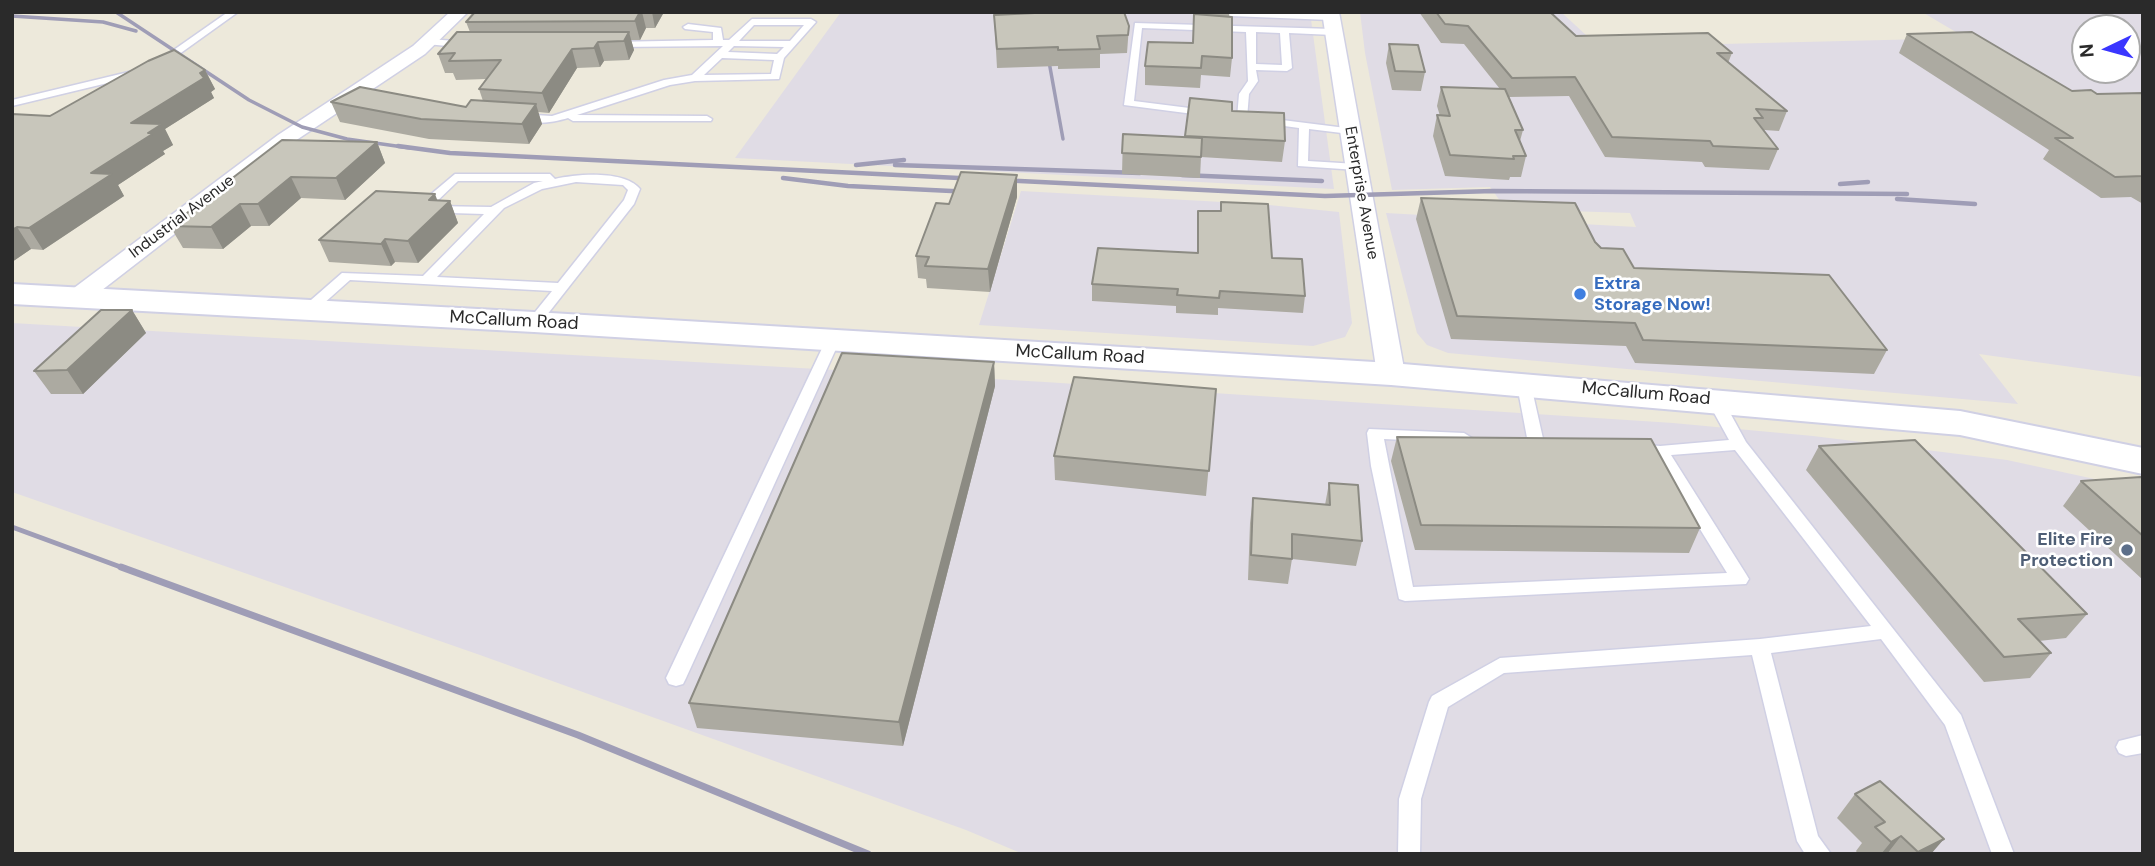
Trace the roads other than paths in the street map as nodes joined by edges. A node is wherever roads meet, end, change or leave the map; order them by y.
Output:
1 (234, 12) edge
2 (460, 12) edge
3 (1206, 12) edge
4 (1331, 20) edge
5 (1126, 25) edge
6 (1138, 25) junction
7 (688, 27) dead end
8 (1251, 29) junction
9 (1284, 30) junction
10 (429, 42) junction
11 (718, 43) junction
12 (732, 43) junction
13 (608, 44) edge
14 (793, 44) junction
15 (474, 46) edge
16 (720, 55) junction
17 (779, 57) junction
18 (154, 67) edge
19 (1251, 67) junction
20 (143, 71) edge
21 (695, 78) junction
22 (12, 103) edge
23 (1217, 114) edge
24 (1230, 116) edge
25 (506, 117) edge
26 (1242, 118) junction
27 (553, 119) junction
28 (707, 120) dead end
29 (1304, 127) junction
30 (1350, 131) junction
31 (1357, 167) junction
32 (576, 178) junction
33 (494, 211) junction
34 (427, 279) junction
35 (560, 287) junction
36 (12, 295) edge
37 (75, 299) junction
38 (307, 310) junction
39 (534, 322) junction
40 (833, 340) junction
41 (1391, 374) junction
42 (1524, 385) junction
43 (1715, 400) junction
44 (1482, 439) edge
45 (1536, 443) edge
46 (1740, 444) junction
47 (1619, 448) edge
48 (1660, 451) junction
49 (2143, 461) edge
50 (1886, 631) junction
51 (1760, 647) junction
52 (676, 678) dead end
53 (1409, 854) edge
54 (1820, 854) edge
55 (2003, 854) edge

1 - 18 lane
2 - 10 street, Industrial Avenue
3 - 4 lane
4 - 9 lane
4 - 30 street, Enterprise Avenue
5 - 6 lane
6 - 8 lane
6 - 23 lane
7 - 11 lane
8 - 9 lane
8 - 19 lane
9 - 19 lane
10 - 15 lane
10 - 37 street, Industrial Avenue
11 - 12 lane
11 - 13 lane
12 - 14 lane
12 - 14 lane
12 - 16 lane
14 - 17 lane
16 - 17 lane
16 - 21 lane
17 - 21 lane
19 - 26 lane
20 - 22 lane
21 - 27 lane
24 - 26 lane
25 - 27 lane
26 - 29 lane
27 - 28 lane
29 - 30 lane
29 - 31 lane
30 - 31 street, Enterprise Avenue
31 - 41 street, Enterprise Avenue
32 - 33 lane
32 - 33 lane
32 - 35 lane
33 - 34 lane
34 - 35 lane
34 - 38 lane
35 - 39 lane
36 - 37 main road, McCallum Road
37 - 38 main road, McCallum Road
38 - 39 main road, McCallum Road
39 - 40 main road, McCallum Road
40 - 41 main road, McCallum Road
40 - 52 lane
41 - 42 main road, McCallum Road
42 - 43 main road, McCallum Road
42 - 45 lane
43 - 46 lane
43 - 49 main road, McCallum Road
44 - 48 lane
46 - 48 lane
46 - 50 lane
47 - 48 lane
50 - 51 lane
50 - 55 lane
51 - 53 lane
51 - 54 lane

